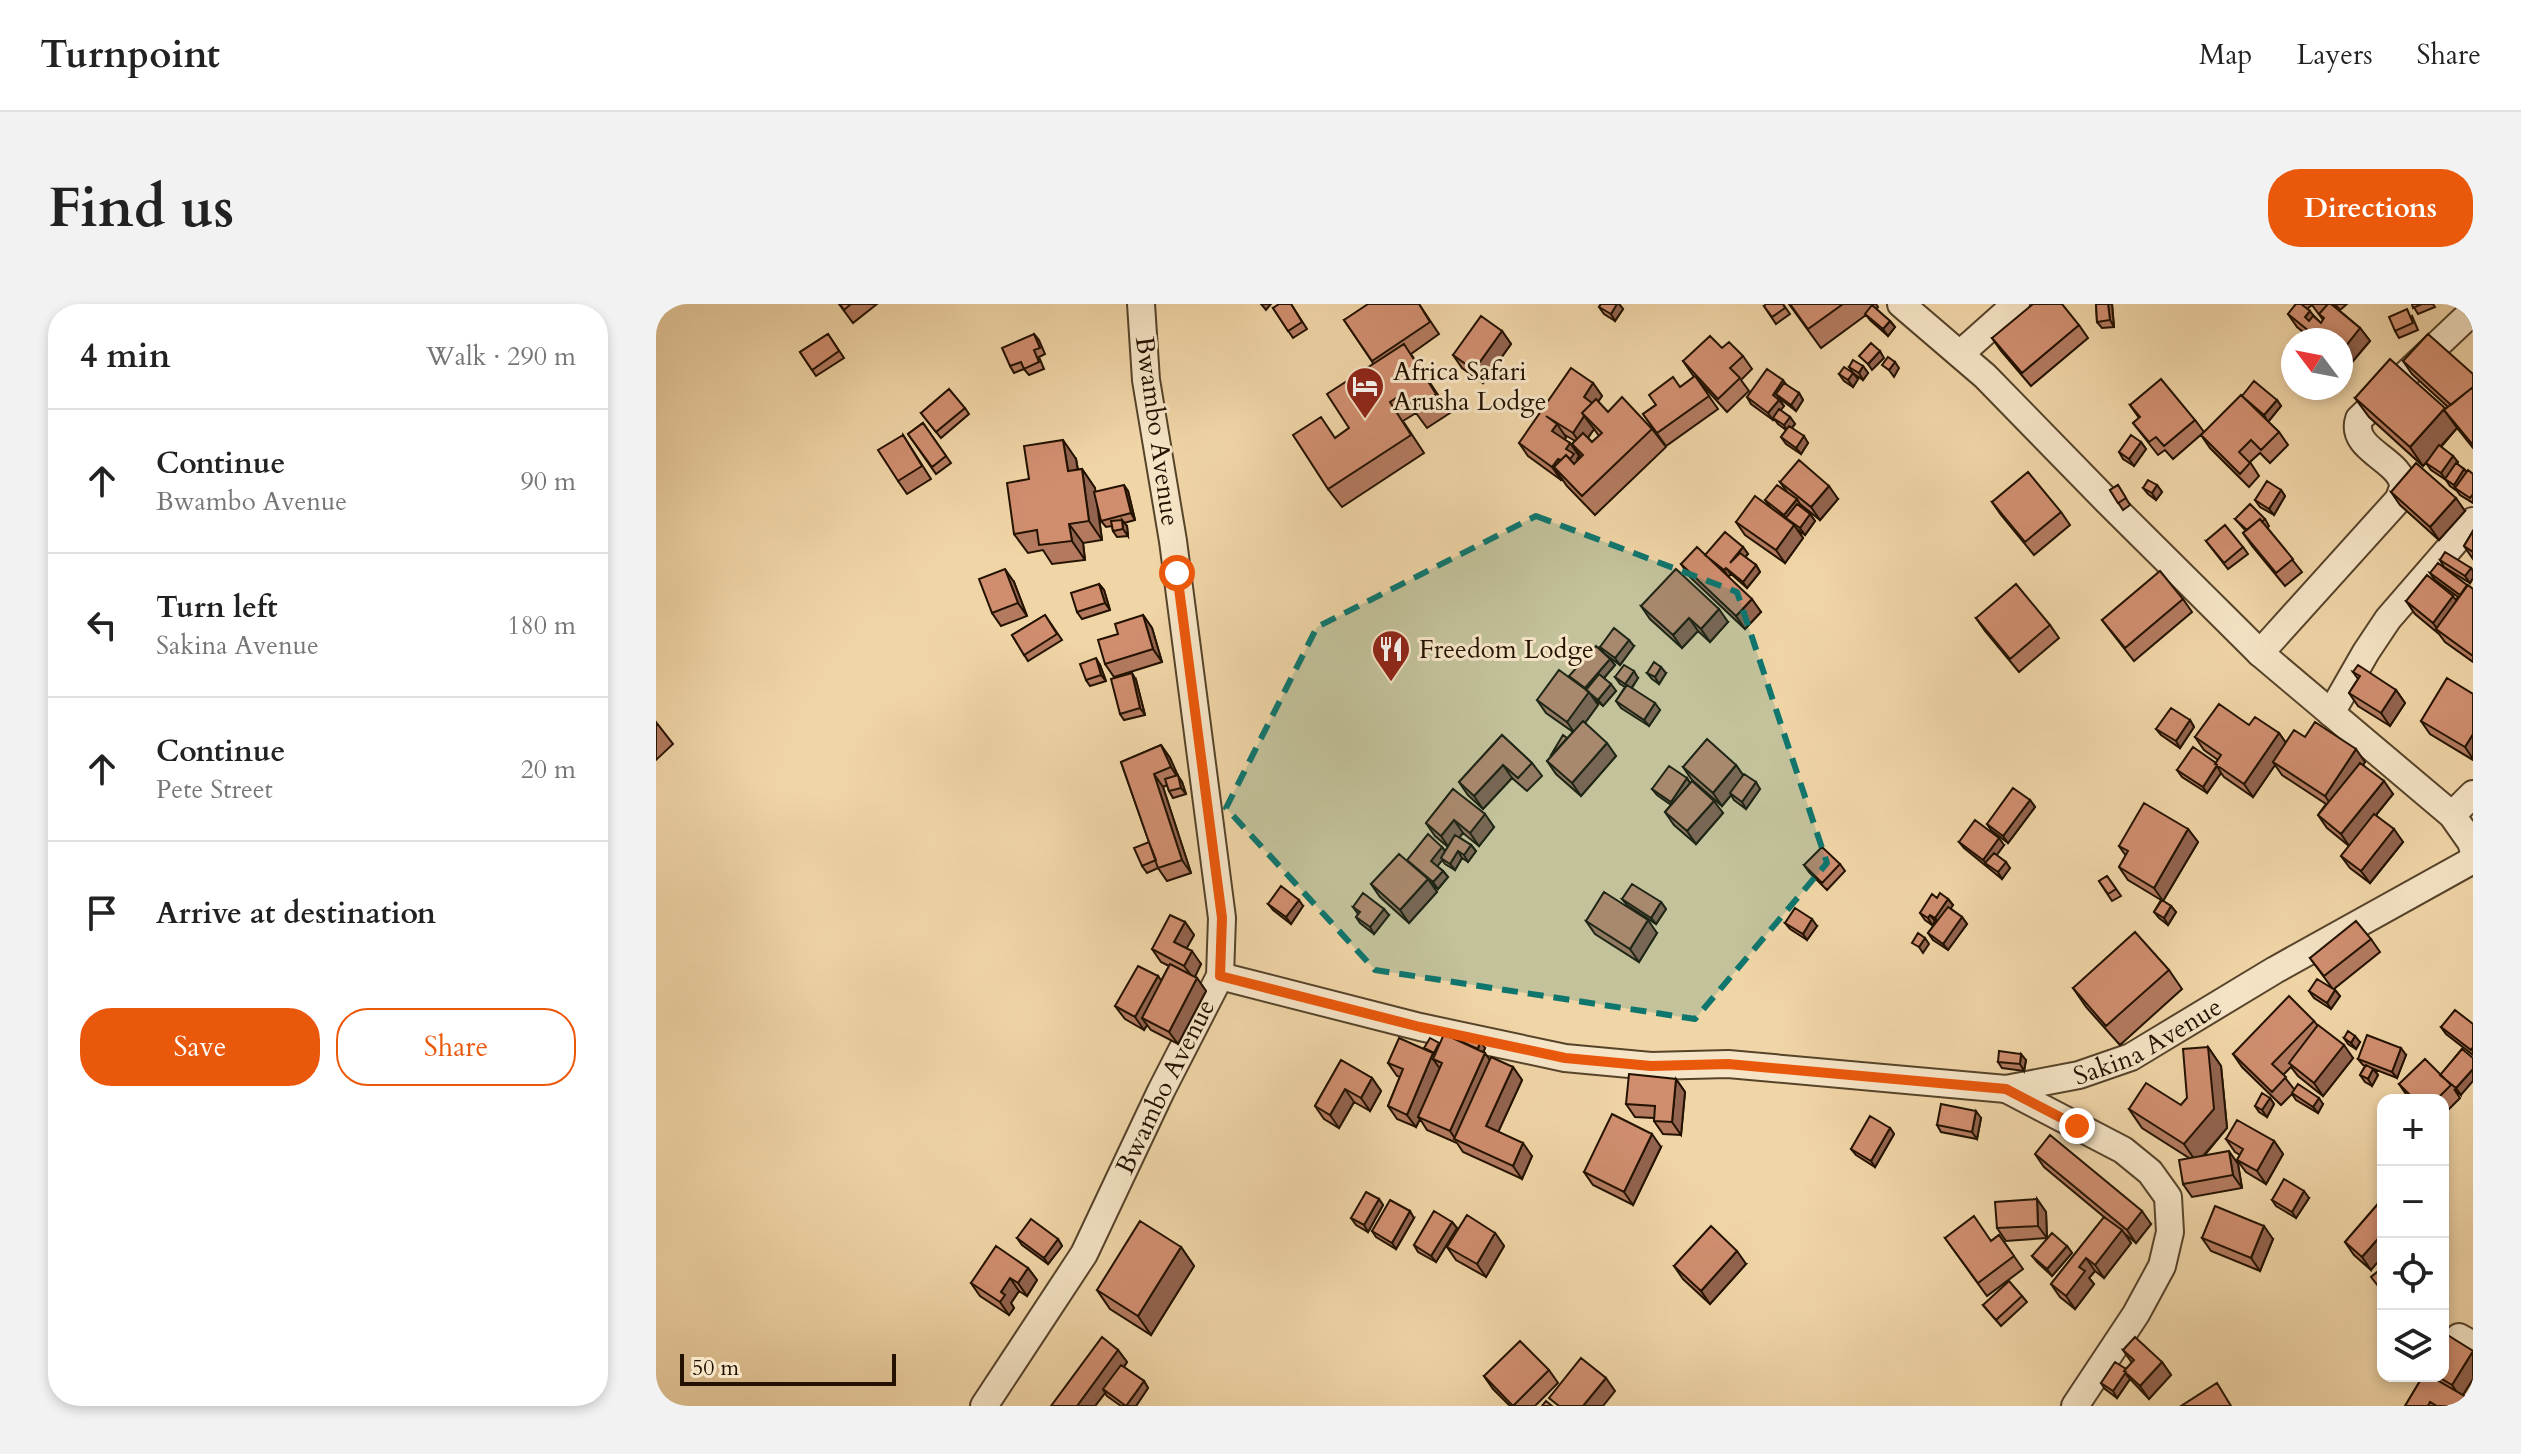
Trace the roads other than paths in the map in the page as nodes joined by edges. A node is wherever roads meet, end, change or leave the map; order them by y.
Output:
1 (1141, 304) edge
2 (1901, 304) edge
3 (2016, 304) edge
4 (2473, 311) edge
5 (1960, 354) junction
6 (2473, 521) edge
7 (2260, 653) junction
8 (2331, 713) junction
9 (2473, 794) edge
10 (2452, 815) junction
11 (2473, 849) edge
12 (2473, 860) edge
13 (1220, 976) junction
14 (2006, 1089) junction
15 (984, 1406) edge
16 (2075, 1406) edge

1 - 13 street, Bwambo Avenue
2 - 5 street
3 - 5 street
4 - 7 street
5 - 7 street
6 - 8 street
7 - 8 street
8 - 10 street
9 - 10 street
10 - 11 street
12 - 14 street, Sakina Avenue
13 - 14 street, Sakina Avenue
13 - 15 street, Bwambo Avenue
14 - 16 street

